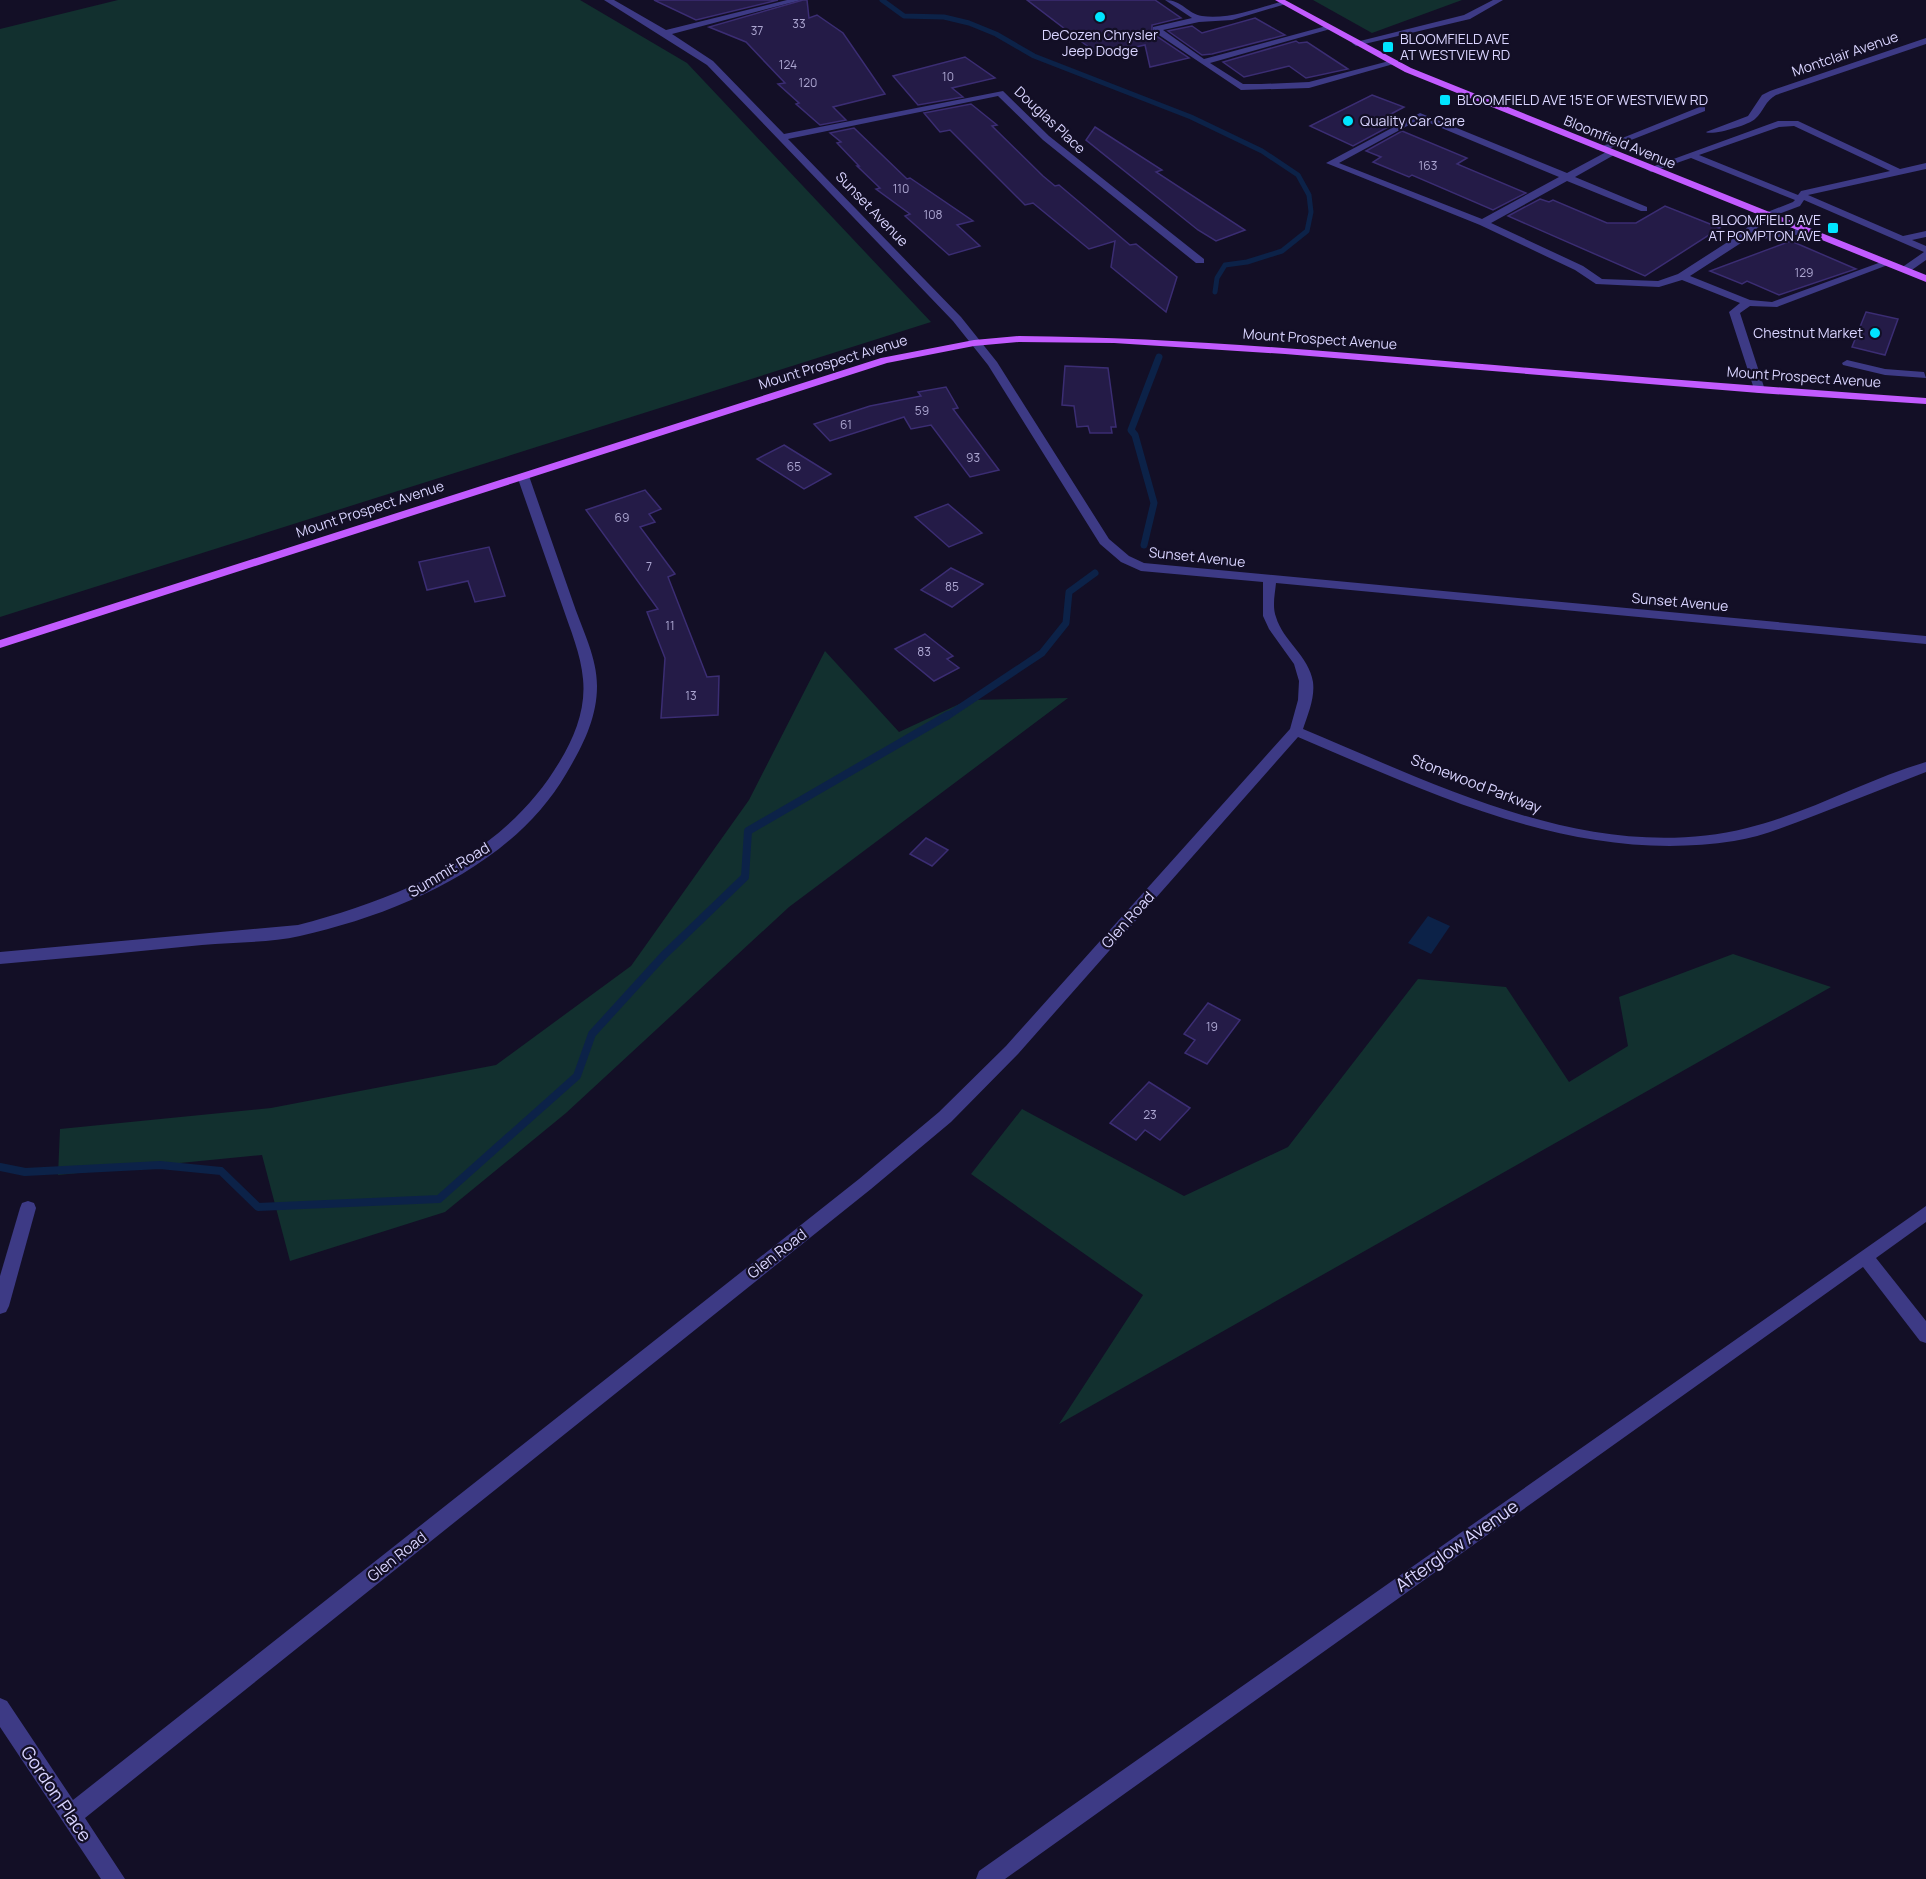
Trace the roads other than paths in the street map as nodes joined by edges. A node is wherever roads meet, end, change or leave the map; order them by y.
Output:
1 (608, 0) edge
2 (797, 0) edge
3 (1169, 0) edge
4 (1499, 0) edge
5 (1282, 2) edge
6 (1198, 19) junction
7 (1330, 28) junction
8 (665, 33) junction
9 (1926, 41) edge
10 (1356, 43) junction
11 (1203, 62) junction
12 (1393, 63) junction
13 (1702, 109) dead end
14 (1712, 132) dead end
15 (782, 137) junction
16 (1600, 149) junction
17 (1611, 153) junction
18 (1691, 155) junction
19 (1926, 165) edge
20 (1651, 169) junction
21 (1897, 171) junction
22 (1569, 178) junction
23 (1801, 197) junction
24 (1644, 208) dead end
25 (1768, 216) junction
26 (1483, 223) junction
27 (1809, 231) junction
28 (1926, 234) edge
29 (1741, 238) junction
30 (1903, 239) junction
31 (1926, 250) edge
32 (1926, 255) edge
33 (1200, 261) dead end
34 (1888, 263) junction
35 (1905, 270) junction
36 (1683, 276) junction
37 (1926, 279) edge
38 (1748, 303) junction
39 (974, 343) junction
40 (1847, 363) dead end
41 (1925, 373) edge
42 (1759, 390) junction
43 (1926, 400) edge
44 (523, 476) junction
45 (1270, 579) junction
46 (1926, 640) edge
47 (0, 644) edge
48 (1296, 731) junction
49 (1926, 767) edge
50 (0, 958) edge
51 (28, 1208) dead end
52 (1926, 1213) edge
53 (1865, 1257) junction
54 (0, 1306) edge
55 (1926, 1335) edge
56 (0, 1708) edge
57 (70, 1816) junction
58 (114, 1879) edge
59 (987, 1879) edge

1 - 8 street, Sunset Avenue
2 - 8 street
3 - 6 street
4 - 10 street
5 - 6 street
5 - 7 main road, Bloomfield Avenue
6 - 11 street
7 - 10 main road, Bloomfield Avenue
7 - 11 street
8 - 15 street, Sunset Avenue
9 - 14 street, Montclair Avenue
10 - 12 main road, Bloomfield Avenue
11 - 12 street
12 - 16 main road, Bloomfield Avenue
13 - 16 street
15 - 33 street, Douglas Place
15 - 39 street, Sunset Avenue
16 - 17 main road, Bloomfield Avenue
17 - 20 main road, Bloomfield Avenue
17 - 22 street
18 - 20 street
18 - 21 street
18 - 23 street
19 - 21 street
20 - 25 main road, Bloomfield Avenue
21 - 23 street
22 - 24 street
22 - 26 street
22 - 26 street
23 - 25 street
23 - 30 street
25 - 27 main road, Bloomfield Avenue
25 - 29 street
26 - 36 street
27 - 29 street
27 - 34 main road, Bloomfield Avenue
28 - 30 street
29 - 36 street
30 - 31 street
32 - 35 street
34 - 35 main road, Bloomfield Avenue
34 - 38 street
35 - 37 main road, Bloomfield Avenue
36 - 38 street
38 - 42 street
39 - 42 main road, Mount Prospect Avenue
39 - 44 main road, Mount Prospect Avenue
39 - 45 street, Sunset Avenue
40 - 41 street
42 - 43 main road, Mount Prospect Avenue
44 - 47 main road, Mount Prospect Avenue
44 - 50 street, Summit Road
45 - 46 street, Sunset Avenue
45 - 48 street, Glen Road
48 - 49 street, Stonewood Parkway
48 - 57 street, Glen Road
51 - 54 street
52 - 53 street, Afterglow Avenue
53 - 55 street
53 - 59 street, Afterglow Avenue
56 - 57 street, Gordon Place
57 - 58 street, Gordon Place

